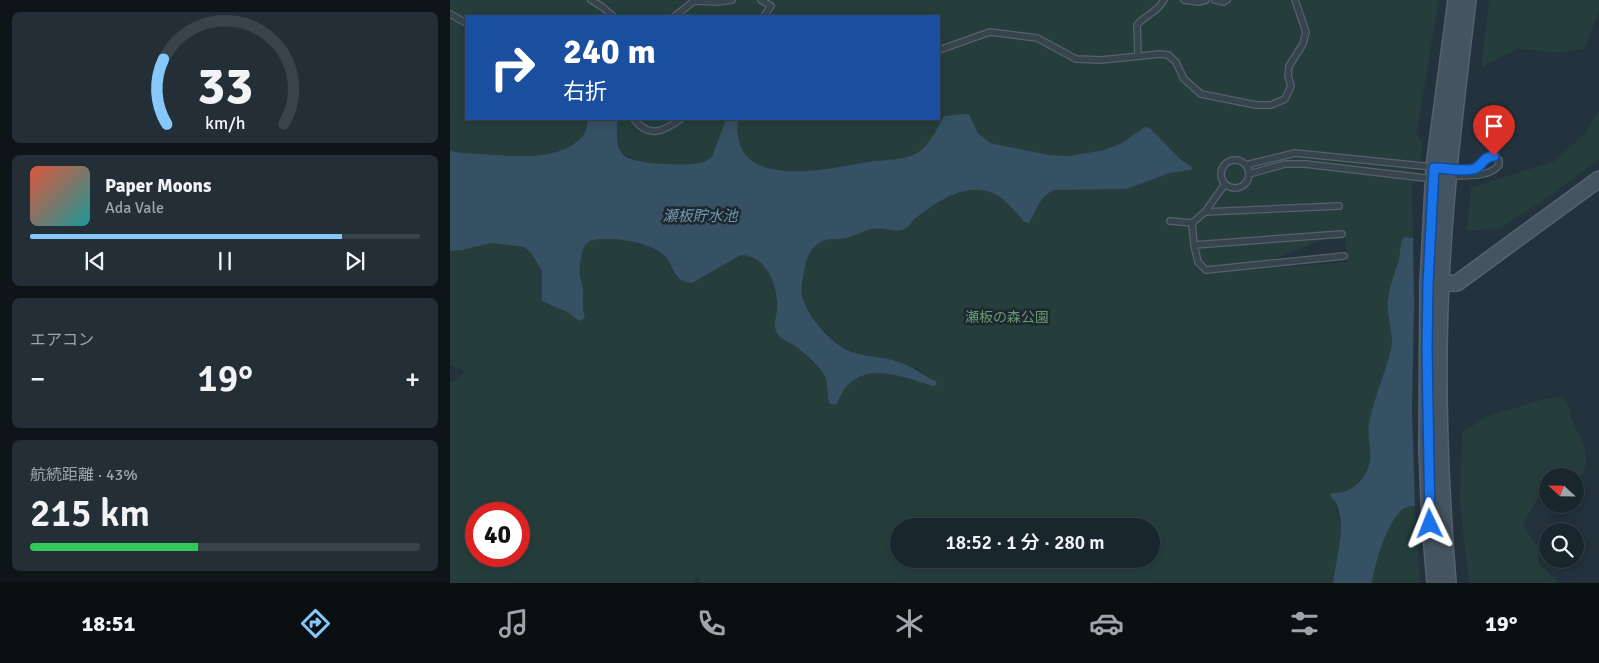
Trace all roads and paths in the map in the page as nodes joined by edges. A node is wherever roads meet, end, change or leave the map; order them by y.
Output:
1 (591, 0) edge
2 (732, 0) edge
3 (761, 0) edge
4 (775, 0) edge
5 (1164, 0) edge
6 (1184, 0) edge
7 (1206, 0) edge
8 (1215, 0) edge
9 (1227, 0) edge
10 (1295, 0) edge
11 (1456, 0) edge
12 (1468, 0) edge
13 (770, 6) junction
14 (450, 14) edge
15 (612, 15) edge
16 (676, 15) edge
17 (765, 15) edge
18 (465, 22) edge
19 (940, 50) edge
20 (1138, 55) junction
21 (635, 120) edge
22 (680, 120) edge
23 (1246, 165) junction
24 (1249, 174) junction
25 (1443, 174) junction
26 (1599, 179) edge
27 (1225, 184) junction
28 (1339, 206) dead end
29 (1205, 212) junction
30 (1170, 221) dead end
31 (1192, 223) junction
32 (1342, 234) dead end
33 (1194, 245) junction
34 (1344, 256) dead end
35 (1434, 284) junction
36 (1435, 583) edge
37 (1448, 583) edge

1 - 15 lane
2 - 16 lane
3 - 13 lane
4 - 13 lane
5 - 20 lane
6 - 7 lane
8 - 9 lane
10 - 20 lane
11 - 25 street
12 - 25 street
13 - 17 lane
14 - 18 lane
19 - 20 lane
21 - 22 lane
23 - 24 lane
23 - 25 lane
23 - 27 lane
24 - 25 lane
24 - 27 lane
25 - 25 lane
25 - 35 street
26 - 35 street
27 - 29 lane
28 - 29 lane
29 - 31 lane
30 - 31 lane
31 - 33 lane
32 - 33 lane
33 - 34 lane
35 - 36 street
35 - 37 street

